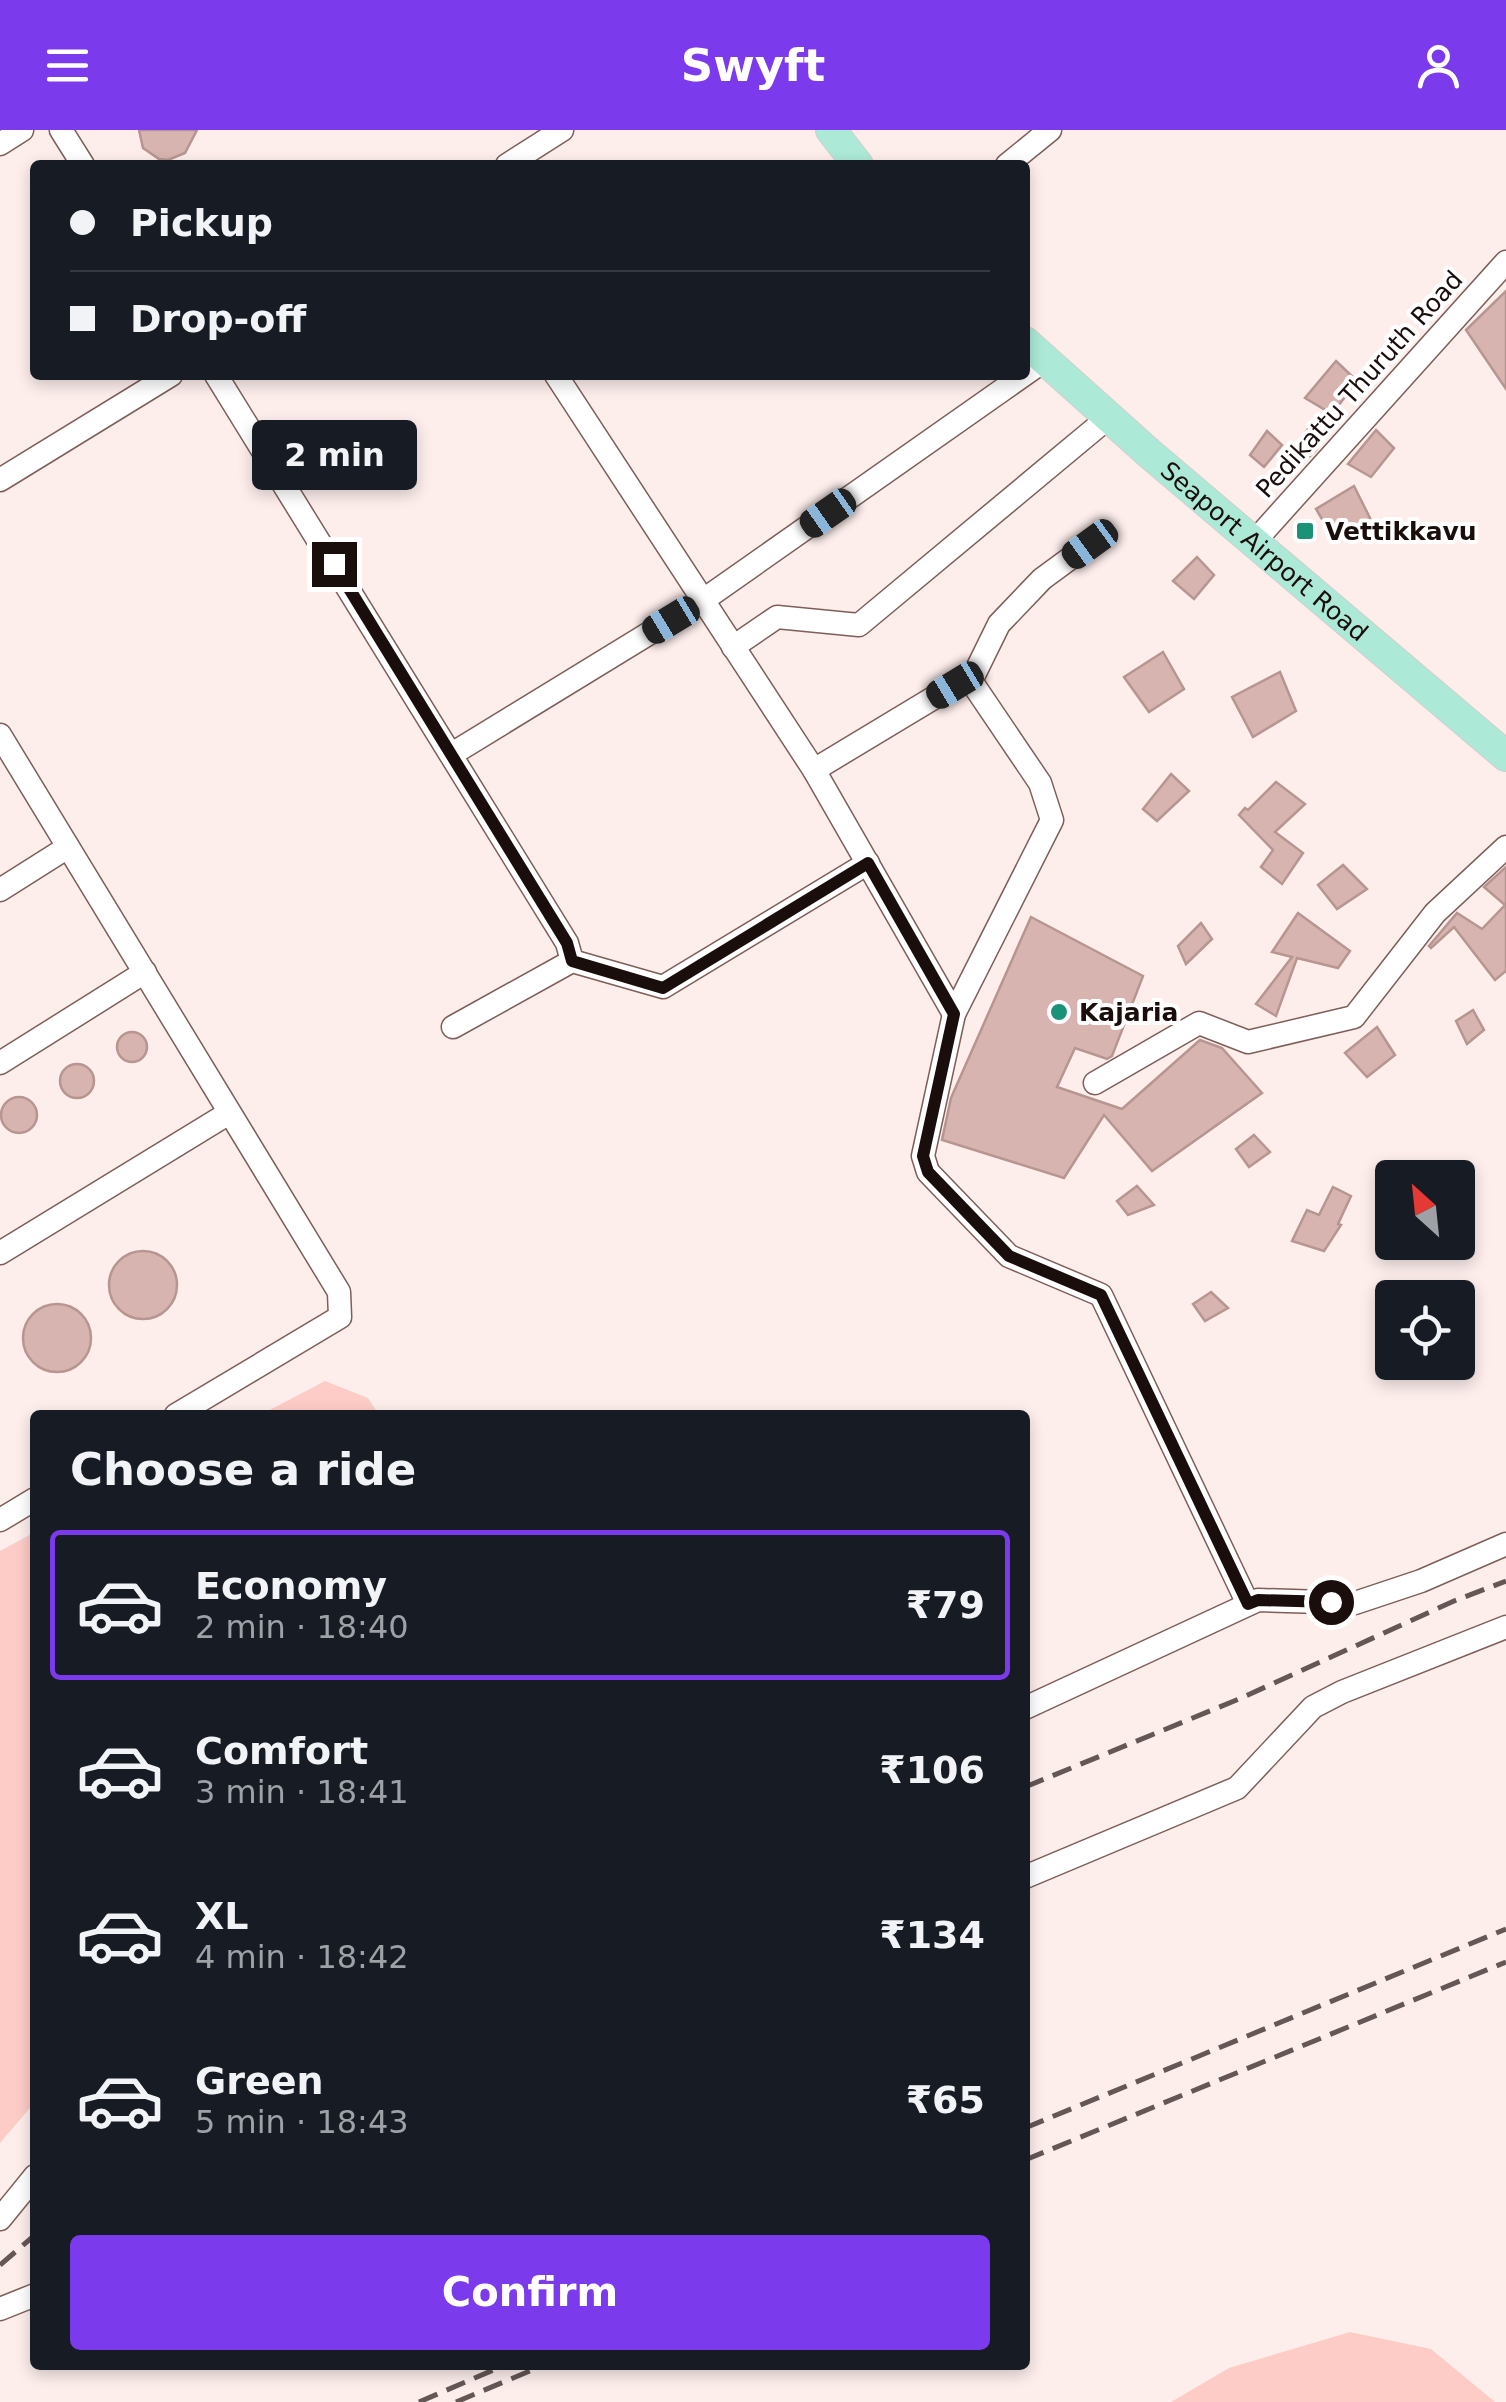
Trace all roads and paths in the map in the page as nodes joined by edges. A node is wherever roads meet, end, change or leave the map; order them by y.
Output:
1 (22, 130) edge
2 (61, 130) edge
3 (562, 130) edge
4 (831, 130) edge
5 (1050, 130) edge
6 (0, 144) edge
7 (80, 160) edge
8 (515, 160) edge
9 (854, 160) edge
10 (1013, 160) edge
11 (1506, 262) edge
12 (1035, 351) edge
13 (163, 380) edge
14 (219, 380) edge
15 (559, 380) edge
16 (996, 380) edge
17 (1108, 417) junction
18 (0, 480) edge
19 (1254, 542) junction
20 (1090, 544) dead end
21 (702, 601) junction
22 (733, 647) junction
23 (971, 681) junction
24 (0, 735) edge
25 (452, 754) junction
26 (1506, 756) edge
27 (814, 770) junction
28 (68, 847) junction
29 (1506, 848) edge
30 (868, 863) junction
31 (0, 890) edge
32 (572, 961) junction
33 (145, 972) junction
34 (954, 1014) junction
35 (453, 1026) dead end
36 (0, 1062) edge
37 (1095, 1083) dead end
38 (229, 1113) junction
39 (0, 1252) edge
40 (184, 1410) edge
41 (30, 1502) edge
42 (0, 1520) edge
43 (1506, 1544) edge
44 (1248, 1604) junction
45 (1506, 1627) edge
46 (1030, 1706) edge
47 (1030, 1874) edge
48 (30, 2182) edge
49 (0, 2219) edge
50 (30, 2298) edge
51 (0, 2309) edge

1 - 6 street
2 - 7 street
3 - 8 street
4 - 9 main road
5 - 10 street
11 - 19 street, Pedikattu Thuruth Road
12 - 17 main road, Seaport Airport Road
13 - 18 street
14 - 25 street
15 - 21 street
16 - 21 street
17 - 19 main road, Seaport Airport Road
17 - 22 street
19 - 26 main road, Seaport Airport Road
20 - 23 street
21 - 22 street
21 - 25 street
22 - 27 street
23 - 27 street
23 - 34 street
24 - 28 street
25 - 32 street
27 - 30 street
28 - 31 street
28 - 33 street
29 - 37 street
30 - 32 street
30 - 34 street
32 - 35 street
33 - 36 street
33 - 38 street
34 - 44 street
38 - 39 street
38 - 40 street
41 - 42 street
43 - 44 street
44 - 46 street
45 - 47 street
48 - 49 street
50 - 51 street

